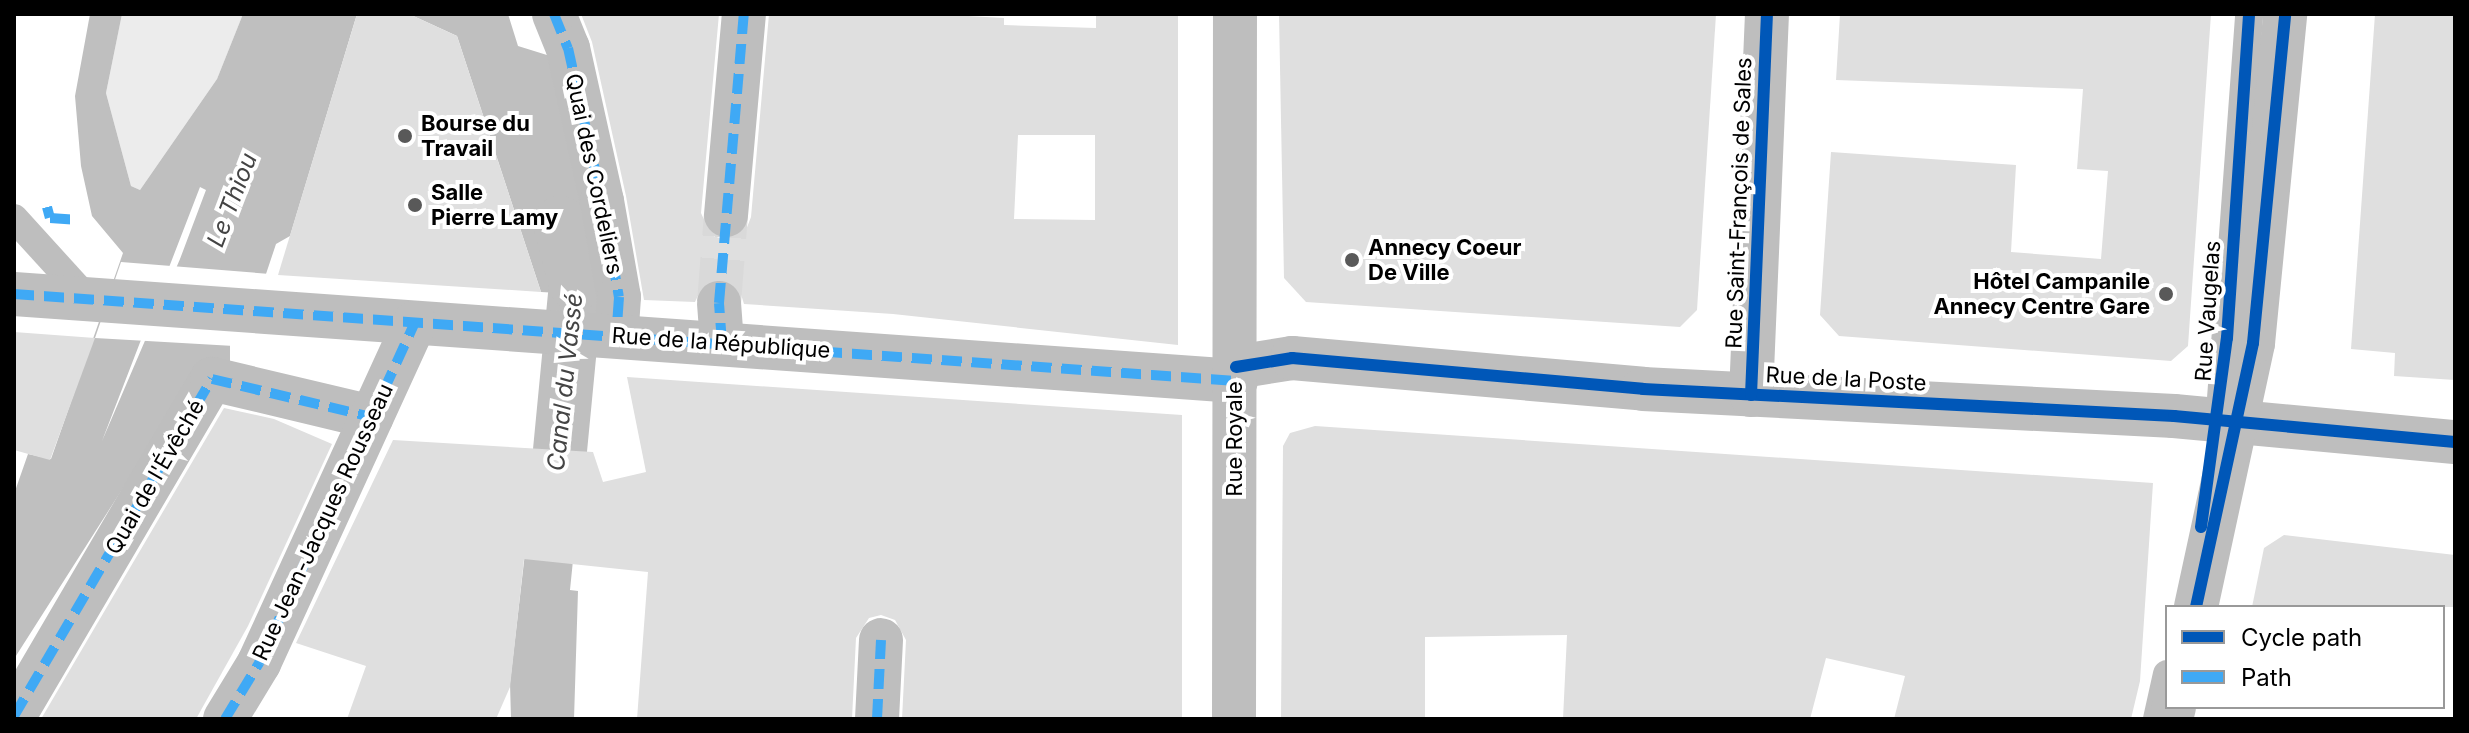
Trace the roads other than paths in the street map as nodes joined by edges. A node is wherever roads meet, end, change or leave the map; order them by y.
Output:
1 (554, 14) edge
2 (744, 14) edge
3 (1235, 14) edge
4 (1767, 14) edge
5 (2249, 14) edge
6 (2285, 14) edge
7 (726, 215) tunnel mouth
8 (14, 218) edge
9 (14, 294) edge
10 (97, 297) junction
11 (415, 323) junction
12 (613, 335) junction
13 (1236, 374) junction
14 (1751, 395) junction
15 (372, 417) junction
16 (2228, 423) junction
17 (2455, 442) edge
18 (2182, 605) edge
19 (2196, 605) edge
20 (881, 640) dead end
21 (2165, 683) edge
22 (14, 716) edge
23 (225, 719) edge
24 (877, 719) edge
25 (1234, 719) edge
26 (2157, 719) edge

1 - 12 street, Quai des Cordeliers
2 - 7 street
3 - 13 street, Rue Royale
4 - 14 street, Rue Saint-François de Sales
5 - 16 lane, Rue Vaugelas
6 - 16 street, Rue Vaugelas
8 - 10 lane
9 - 10 street, Rue de la République
10 - 11 street, Rue de la République
11 - 12 street, Rue de la République
11 - 15 street, Rue Jean-Jacques Rousseau
12 - 13 street, Rue de la République
13 - 14 street, Rue de la Poste
13 - 25 street, Rue Royale
14 - 16 street, Rue de la Poste
15 - 22 street, Quai de l'Évêché
15 - 23 street, Rue Jean-Jacques Rousseau
16 - 17 street, Rue de la Poste
16 - 18 lane, Rue Vaugelas
16 - 19 street, Rue Vaugelas
20 - 24 street
21 - 26 lane

